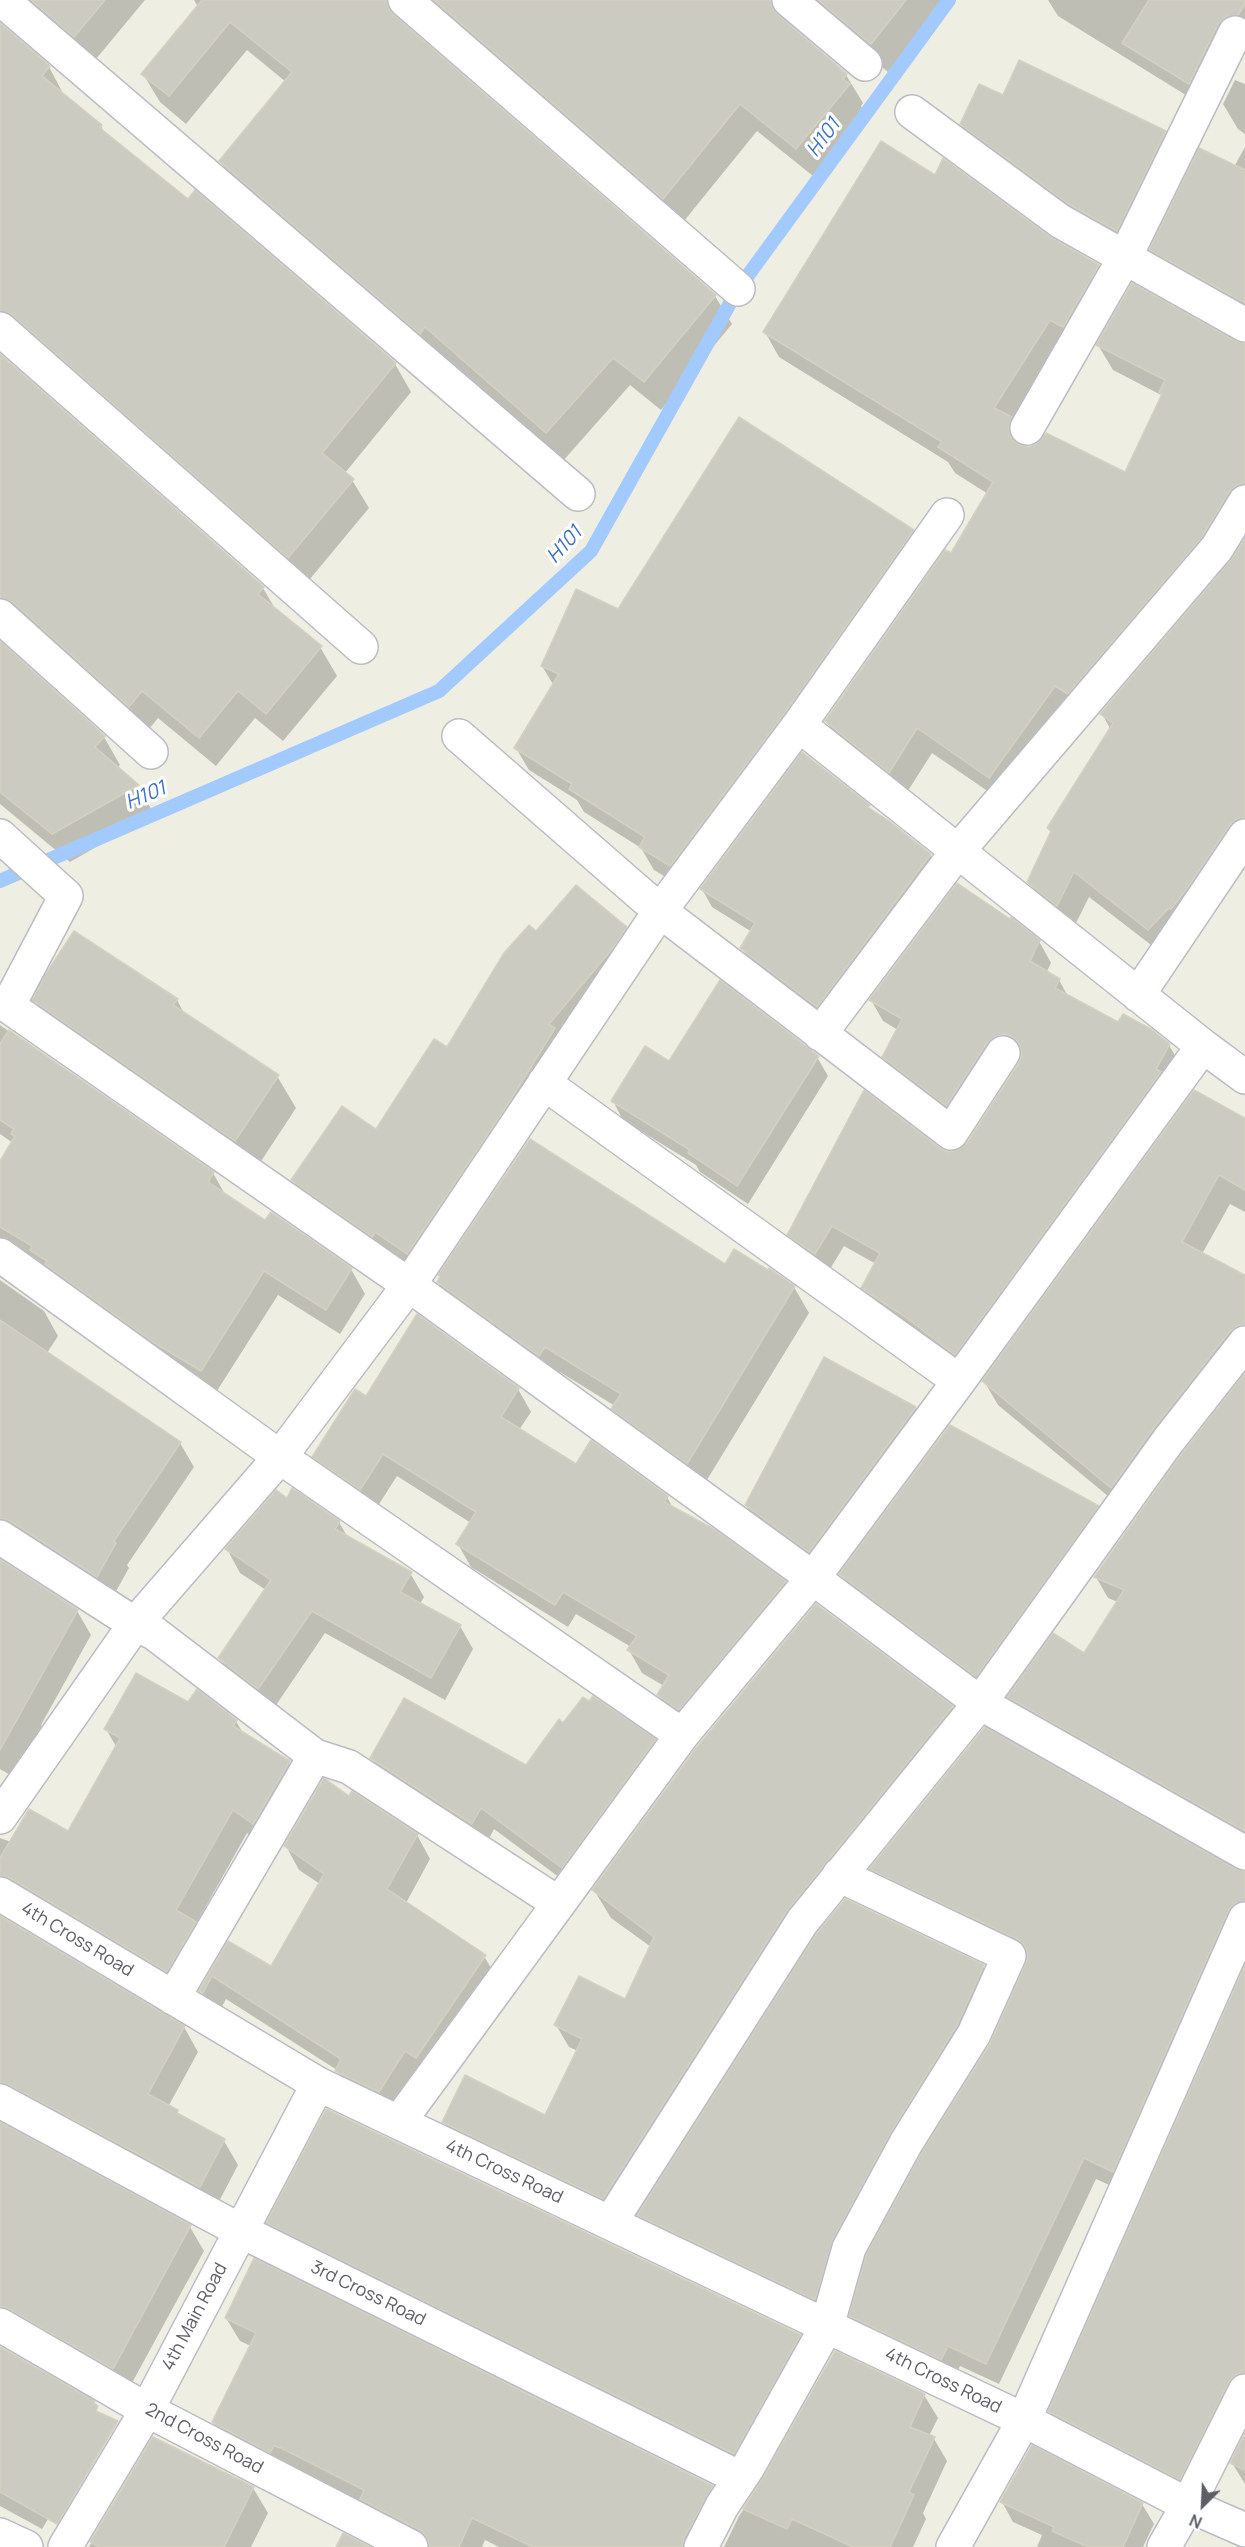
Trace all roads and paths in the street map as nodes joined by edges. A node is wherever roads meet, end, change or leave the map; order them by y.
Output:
1 (2, 0) edge
2 (405, 0) edge
3 (789, 0) edge
4 (1236, 33) dead end
5 (865, 64) dead end
6 (912, 112) dead end
7 (1124, 258) junction
8 (738, 289) dead end
9 (1245, 325) edge
10 (0, 329) edge
11 (1027, 428) dead end
12 (578, 494) dead end
13 (1245, 502) edge
14 (947, 515) dead end
15 (0, 616) edge
16 (361, 647) dead end
17 (799, 726) junction
18 (459, 736) dead end
19 (151, 752) dead end
20 (0, 836) edge
21 (1245, 836) edge
22 (957, 852) junction
23 (660, 911) junction
24 (1137, 995) junction
25 (820, 1034) junction
26 (1203, 1046) junction
27 (1003, 1053) dead end
28 (1245, 1077) edge
29 (543, 1083) junction
30 (0, 1255) edge
31 (408, 1285) junction
32 (1245, 1342) edge
33 (959, 1381) junction
34 (280, 1457) junction
35 (0, 1537) edge
36 (813, 1578) junction
37 (135, 1624) junction
38 (981, 1703) junction
39 (682, 1735) junction
40 (315, 1756) junction
41 (0, 1817) edge
42 (1245, 1853) edge
43 (839, 1875) junction
44 (0, 1894) edge
45 (558, 1903) junction
46 (1245, 1919) edge
47 (173, 1998) junction
48 (318, 2084) junction
49 (0, 2101) edge
50 (399, 2122) junction
51 (610, 2223) junction
52 (241, 2230) junction
53 (0, 2325) edge
54 (827, 2326) junction
55 (1245, 2391) edge
56 (147, 2410) junction
57 (1024, 2420) junction
58 (740, 2478) junction
59 (1188, 2505) junction
60 (1245, 2530) edge
61 (0, 2535) edge
62 (26, 2547) edge
63 (65, 2547) edge
64 (411, 2547) edge
65 (701, 2547) edge
66 (953, 2547) edge
67 (1164, 2547) edge

1 - 12 street
2 - 8 street
3 - 5 street
4 - 7 street
6 - 7 street
7 - 9 street
7 - 11 street
10 - 16 street
13 - 22 street
14 - 17 street
15 - 19 street
17 - 22 street
17 - 23 street
18 - 23 street
20 - 31 street
21 - 24 street
22 - 24 street
22 - 25 street
23 - 25 street
23 - 29 street
24 - 26 street
25 - 27 street
26 - 28 street
26 - 33 street
29 - 31 street
29 - 33 street
30 - 34 street
31 - 34 street
31 - 36 street
32 - 38 street
33 - 36 street
34 - 37 street
34 - 39 street
35 - 37 street
36 - 38 street
36 - 39 street
37 - 40 street
37 - 41 street
38 - 42 street
38 - 43 street
39 - 45 street
40 - 45 street
40 - 47 street
43 - 51 street
43 - 54 street
44 - 47 street, 4th Cross Road
45 - 50 street
46 - 57 street
47 - 48 street, 4th Cross Road
48 - 50 street, 4th Cross Road
48 - 52 street, 4th Main Road
49 - 52 street, 3rd Cross Road
50 - 51 street, 4th Cross Road
51 - 54 street, 4th Cross Road
52 - 56 street, 4th Main Road
52 - 58 street, 3rd Cross Road
53 - 56 street, 2nd Cross Road
54 - 57 street, 4th Cross Road
54 - 58 street
55 - 59 street
56 - 63 street, 4th Main Road
56 - 64 street, 2nd Cross Road
57 - 59 street, 4th Cross Road
57 - 66 street
58 - 65 street
59 - 60 street, 4th Cross Road
59 - 67 street
61 - 62 street

